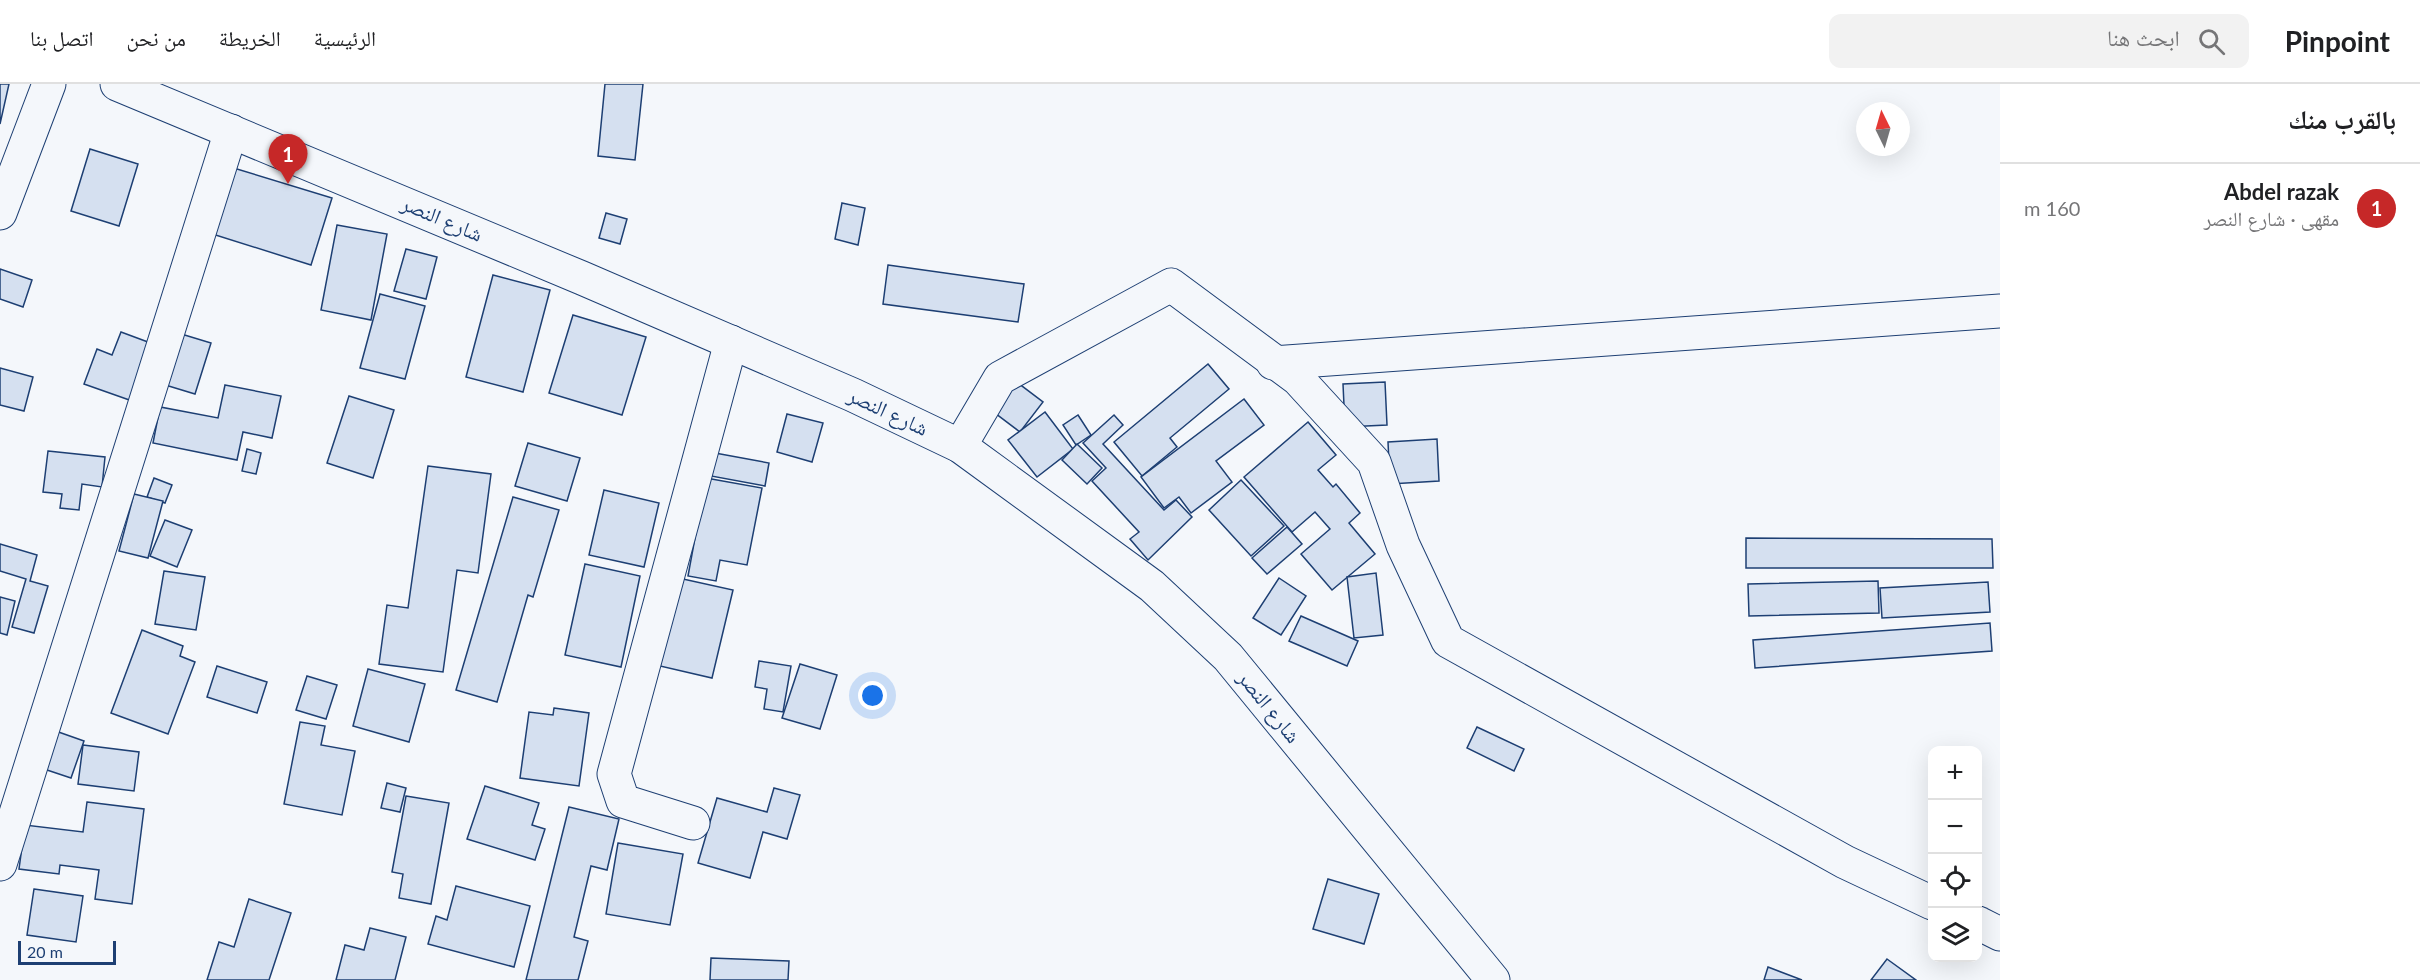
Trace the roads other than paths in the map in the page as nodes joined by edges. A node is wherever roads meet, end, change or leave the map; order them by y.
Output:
1 (49, 84) edge
2 (117, 84) edge
3 (231, 130) junction
4 (0, 213) edge
5 (2000, 311) edge
6 (731, 342) junction
7 (1274, 363) junction
8 (960, 446) junction
9 (693, 823) dead end
10 (0, 864) edge
11 (1928, 901) edge
12 (1982, 925) edge
13 (2000, 934) edge
14 (1493, 980) edge

1 - 4 street
2 - 3 street, شارع النصر
3 - 6 street, شارع النصر
3 - 10 street
5 - 7 street
6 - 8 street, شارع النصر
6 - 9 street
7 - 8 street
7 - 11 street
8 - 14 street, شارع النصر
12 - 13 street

